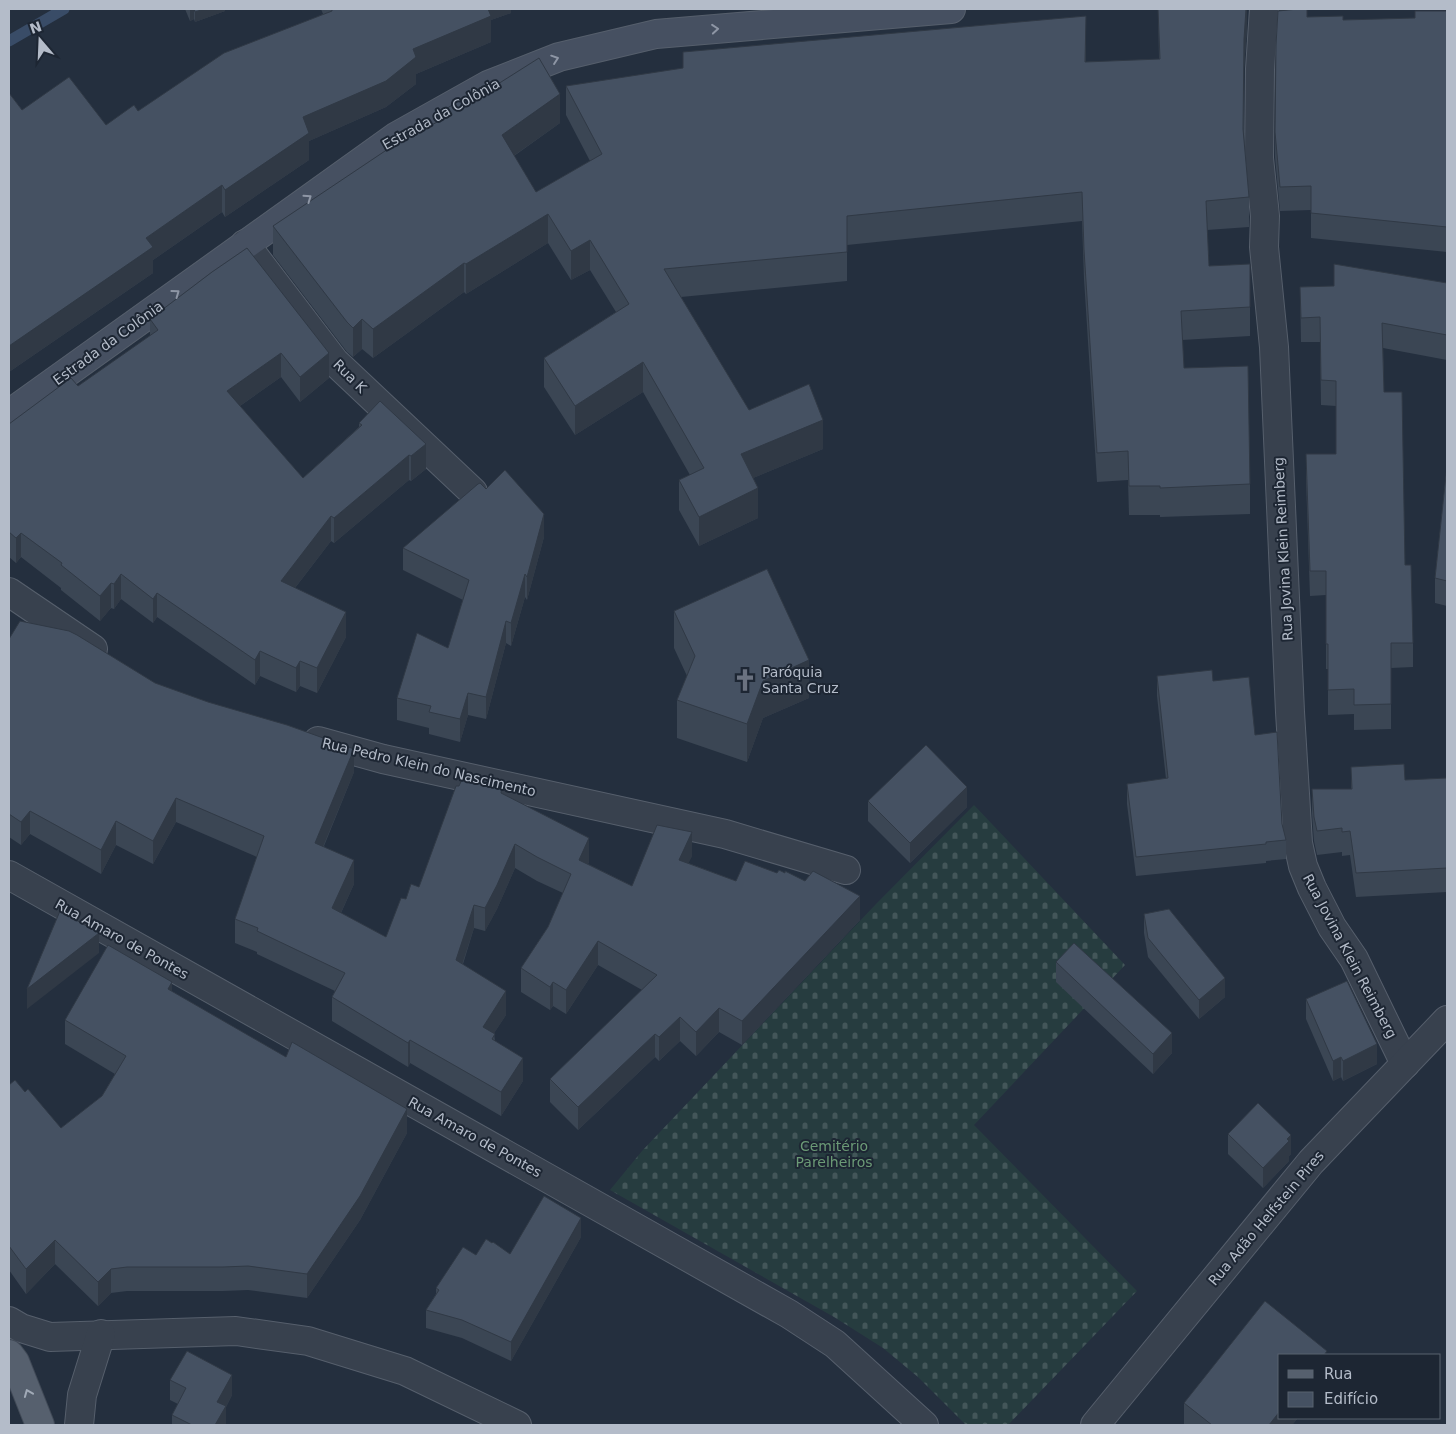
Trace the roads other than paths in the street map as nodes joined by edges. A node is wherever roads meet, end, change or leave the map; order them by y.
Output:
1 (951, 9) edge
2 (1264, 9) edge
3 (245, 244) junction
4 (9, 414) edge
5 (473, 492) edge
6 (9, 592) edge
7 (114, 662) edge
8 (298, 735) edge
9 (846, 870) dead end
10 (9, 875) edge
11 (1447, 1020) edge
12 (1405, 1064) junction
13 (9, 1321) edge
14 (101, 1334) junction
15 (50, 1337) junction
16 (11, 1360) edge
17 (40, 1425) edge
18 (79, 1425) edge
19 (517, 1425) edge
20 (924, 1425) edge
21 (1095, 1425) edge

3 -> 1 main road, Estrada da Colônia
2 - 12 street, Rua Jovina Klein Reimberg
4 -> 3 main road, Estrada da Colônia
3 - 5 street, Rua K
6 - 7 street
8 - 9 street, Rua Pedro Klein do Nascimento
10 - 20 street, Rua Amaro de Pontes
11 - 12 street, Rua Adão Helfstein Pires
12 - 21 street, Rua Adão Helfstein Pires
13 - 15 street
14 - 15 street
14 - 18 street
14 - 19 street
15 - 16 street
17 -> 16 main road

